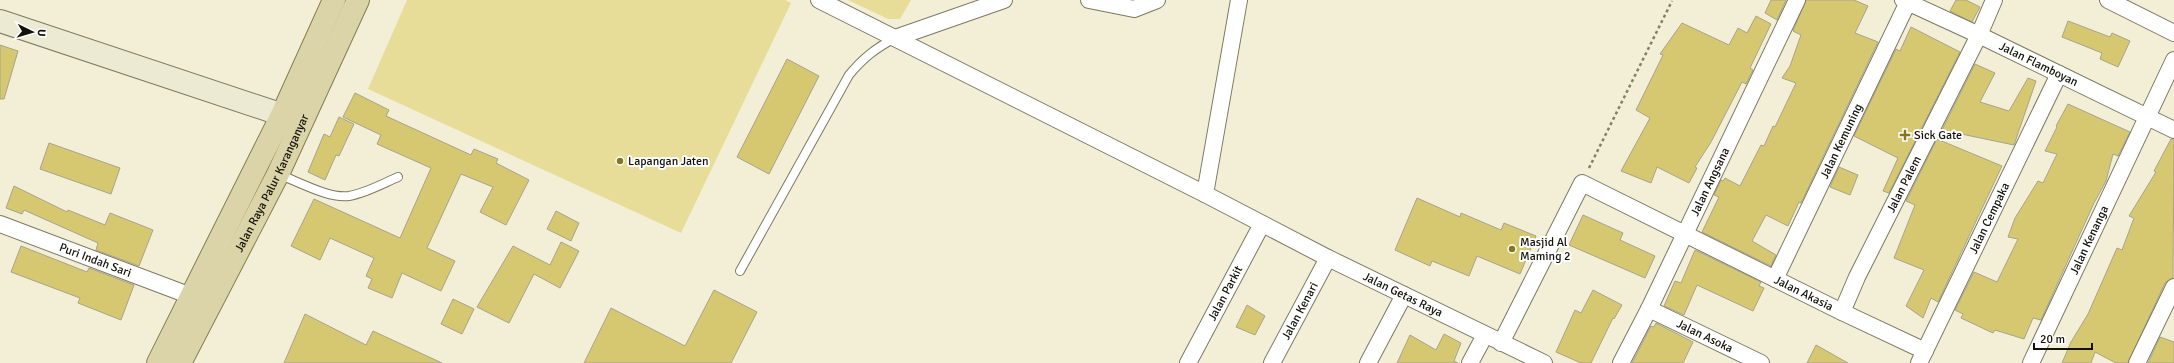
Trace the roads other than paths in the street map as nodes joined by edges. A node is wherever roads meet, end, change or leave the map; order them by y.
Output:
1 (334, 0) edge
2 (358, 0) edge
3 (819, 0) edge
4 (1004, 0) edge
5 (1089, 0) edge
6 (1157, 0) edge
7 (1239, 0) edge
8 (1797, 0) edge
9 (1994, 0) edge
10 (2108, 0) edge
11 (1905, 1) edge
12 (0, 21) edge
13 (2174, 33) edge
14 (1979, 35) junction
15 (895, 38) junction
16 (2174, 60) edge
17 (2059, 74) junction
18 (269, 110) junction
19 (2147, 117) junction
20 (302, 122) junction
21 (2174, 130) edge
22 (269, 169) junction
23 (398, 177) dead end
24 (1205, 194) junction
25 (0, 224) edge
26 (1262, 224) junction
27 (1684, 233) junction
28 (1328, 258) junction
29 (740, 271) dead end
30 (1775, 279) junction
31 (2174, 287) edge
32 (177, 292) junction
33 (1404, 295) junction
34 (1649, 309) junction
35 (1842, 312) junction
36 (1485, 335) junction
37 (1500, 343) junction
38 (1922, 357) edge
39 (158, 363) edge
40 (180, 363) edge
41 (1188, 363) edge
42 (1272, 363) edge
43 (1368, 363) edge
44 (1470, 363) edge
45 (1544, 363) edge
46 (1621, 363) edge
47 (1761, 363) edge
48 (2031, 363) edge
49 (2137, 363) edge

1 - 18 main road, Jalan Raya Palur Karanganyar
2 - 20 main road, Jalan Raya Palur Karanganyar
3 - 15 street, Jalan Getas Raya
4 - 15 street
5 - 6 street
7 - 24 street
8 - 27 street, Jalan Angsana
9 - 14 street, Jalan Palem
10 - 13 street
11 - 14 street, Jalan Flamboyan
11 - 30 street, Jalan Kemuning
12 - 18 street
14 - 17 street, Jalan Flamboyan
14 - 35 street, Jalan Palem
15 - 24 street, Jalan Getas Raya
15 - 29 lane
16 - 19 street, Jalan Kenanga
17 - 19 street, Jalan Flamboyan
17 - 38 street, Jalan Cempaka
18 - 20 street
18 - 22 main road, Jalan Raya Palur Karanganyar
19 - 21 street, Jalan Flamboyan
19 - 48 street, Jalan Kenanga
20 - 22 main road, Jalan Raya Palur Karanganyar
22 - 23 lane
22 - 32 main road, Jalan Raya Palur Karanganyar
22 - 40 main road, Jalan Raya Palur Karanganyar
24 - 26 street, Jalan Getas Raya
25 - 32 street, Puri Indah Sari
26 - 28 street, Jalan Getas Raya
26 - 41 street, Jalan Parkit
27 - 30 street, Jalan Akasia
27 - 34 street, Jalan Angsana
27 - 37 street, Jalan Akasia
28 - 33 street, Jalan Getas Raya
28 - 42 street, Jalan Kenari
30 - 35 street, Jalan Akasia
31 - 49 street
32 - 39 main road, Jalan Raya Palur Karanganyar
33 - 36 street, Jalan Getas Raya
33 - 43 street
34 - 46 street, Jalan Angsana
34 - 47 street, Jalan Asoka
35 - 38 street, Jalan Akasia
36 - 37 street, Jalan Getas Raya
36 - 44 street
37 - 45 street, Jalan Getas Raya

